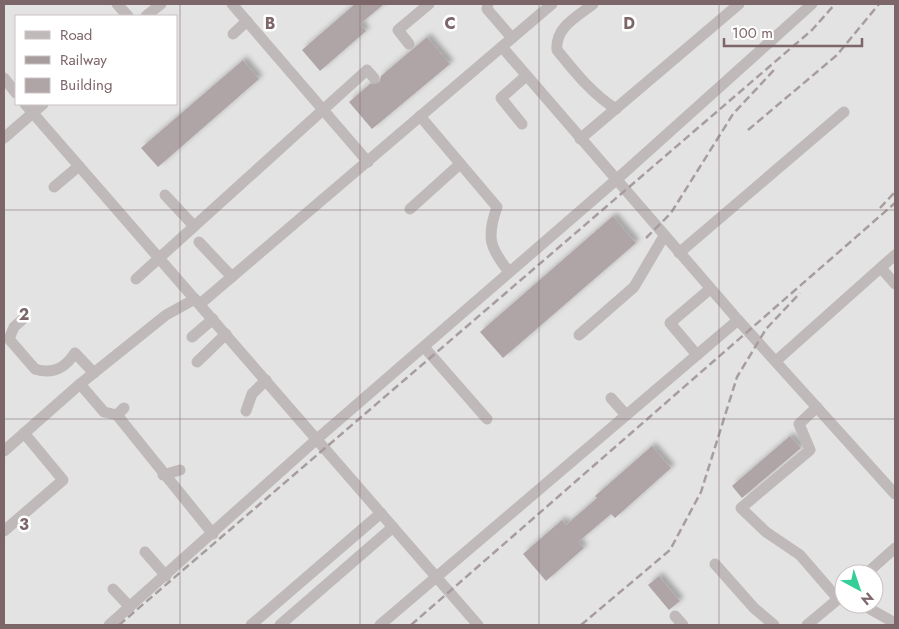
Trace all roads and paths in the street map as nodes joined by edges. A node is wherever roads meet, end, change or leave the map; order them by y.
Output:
1 (118, 4) edge
2 (161, 4) edge
3 (232, 4) edge
4 (429, 4) edge
5 (488, 4) edge
6 (552, 4) edge
7 (594, 4) edge
8 (739, 4) edge
9 (812, 4) edge
10 (127, 15) edge
11 (147, 15) edge
12 (247, 22) junction
13 (233, 34) dead end
14 (512, 38) junction
15 (409, 44) dead end
16 (502, 47) junction
17 (526, 76) junction
18 (4, 78) edge
19 (374, 78) dead end
20 (15, 92) edge
21 (29, 108) edge
22 (322, 109) junction
23 (616, 109) junction
24 (844, 112) dead end
25 (420, 116) junction
26 (522, 124) dead end
27 (4, 138) edge
28 (580, 139) junction
29 (368, 162) junction
30 (460, 164) junction
31 (79, 166) junction
32 (616, 180) junction
33 (54, 187) dead end
34 (165, 195) dead end
35 (410, 209) dead end
36 (193, 225) junction
37 (664, 236) junction
38 (198, 242) dead end
39 (679, 253) junction
40 (895, 255) edge
41 (159, 258) junction
42 (881, 268) junction
43 (509, 272) junction
44 (232, 277) junction
45 (136, 279) dead end
46 (895, 284) edge
47 (710, 289) junction
48 (198, 301) junction
49 (22, 319) dead end
50 (213, 319) junction
51 (738, 320) junction
52 (226, 334) junction
53 (579, 335) dead end
54 (192, 337) dead end
55 (6, 340) edge
56 (424, 347) junction
57 (697, 355) junction
58 (197, 362) dead end
59 (776, 362) junction
60 (94, 373) junction
61 (266, 380) junction
62 (80, 384) junction
63 (611, 398) dead end
64 (817, 407) junction
65 (246, 410) dead end
66 (626, 415) junction
67 (487, 419) dead end
68 (24, 433) junction
69 (317, 439) junction
70 (4, 451) edge
71 (180, 470) dead end
72 (163, 475) junction
73 (895, 494) edge
74 (381, 513) junction
75 (393, 527) junction
76 (4, 531) edge
77 (213, 534) junction
78 (895, 548) edge
79 (145, 552) dead end
80 (715, 564) dead end
81 (877, 564) edge
82 (166, 576) junction
83 (437, 578) junction
84 (113, 589) dead end
85 (834, 589) edge
86 (834, 603) edge
87 (130, 607) junction
88 (879, 614) edge
89 (675, 616) dead end
90 (895, 623) edge
91 (109, 625) edge
92 (251, 625) edge
93 (280, 625) edge
94 (380, 625) edge
95 (478, 625) edge
96 (683, 625) edge
97 (774, 625) edge
98 (807, 625) edge

1 - 10 lane
2 - 11 lane
3 - 12 lane
4 - 15 lane
5 - 14 lane
6 - 14 lane
7 - 23 lane
8 - 23 lane
9 - 32 lane
12 - 13 lane
12 - 22 lane
14 - 16 lane
16 - 17 lane
16 - 25 lane
17 - 26 lane
17 - 28 lane
18 - 20 lane
19 - 22 lane
21 - 27 lane
21 - 31 lane
22 - 29 lane
22 - 36 lane
23 - 28 lane
24 - 39 lane
25 - 29 lane
25 - 30 lane
28 - 32 lane
29 - 44 lane
30 - 35 lane
30 - 43 lane
31 - 33 lane
31 - 41 lane
32 - 37 lane
32 - 43 lane
34 - 36 lane
36 - 41 lane
37 - 39 lane
37 - 53 lane
38 - 44 lane
39 - 47 lane
40 - 42 lane
41 - 45 lane
41 - 48 lane
42 - 46 lane
42 - 59 lane
43 - 56 lane
44 - 48 lane
47 - 51 lane
47 - 57 lane
48 - 50 lane
48 - 60 lane
49 - 55 lane
50 - 52 lane
50 - 54 lane
51 - 57 lane
51 - 59 lane
52 - 58 lane
52 - 61 lane
55 - 60 lane
56 - 67 lane
56 - 69 lane
57 - 66 lane
59 - 64 lane
60 - 62 lane
61 - 65 lane
61 - 69 lane
62 - 68 lane
62 - 72 lane
63 - 66 lane
64 - 73 lane
64 - 85 lane
66 - 83 lane
68 - 70 lane
68 - 76 lane
69 - 74 lane
69 - 77 lane
71 - 72 lane
72 - 77 lane
74 - 75 lane
74 - 92 lane
75 - 83 lane
75 - 93 lane
77 - 82 lane
78 - 81 lane
79 - 82 lane
80 - 97 lane
82 - 87 lane
83 - 94 lane
83 - 95 lane
84 - 87 lane
86 - 98 lane
87 - 91 lane
88 - 90 lane
89 - 96 lane

